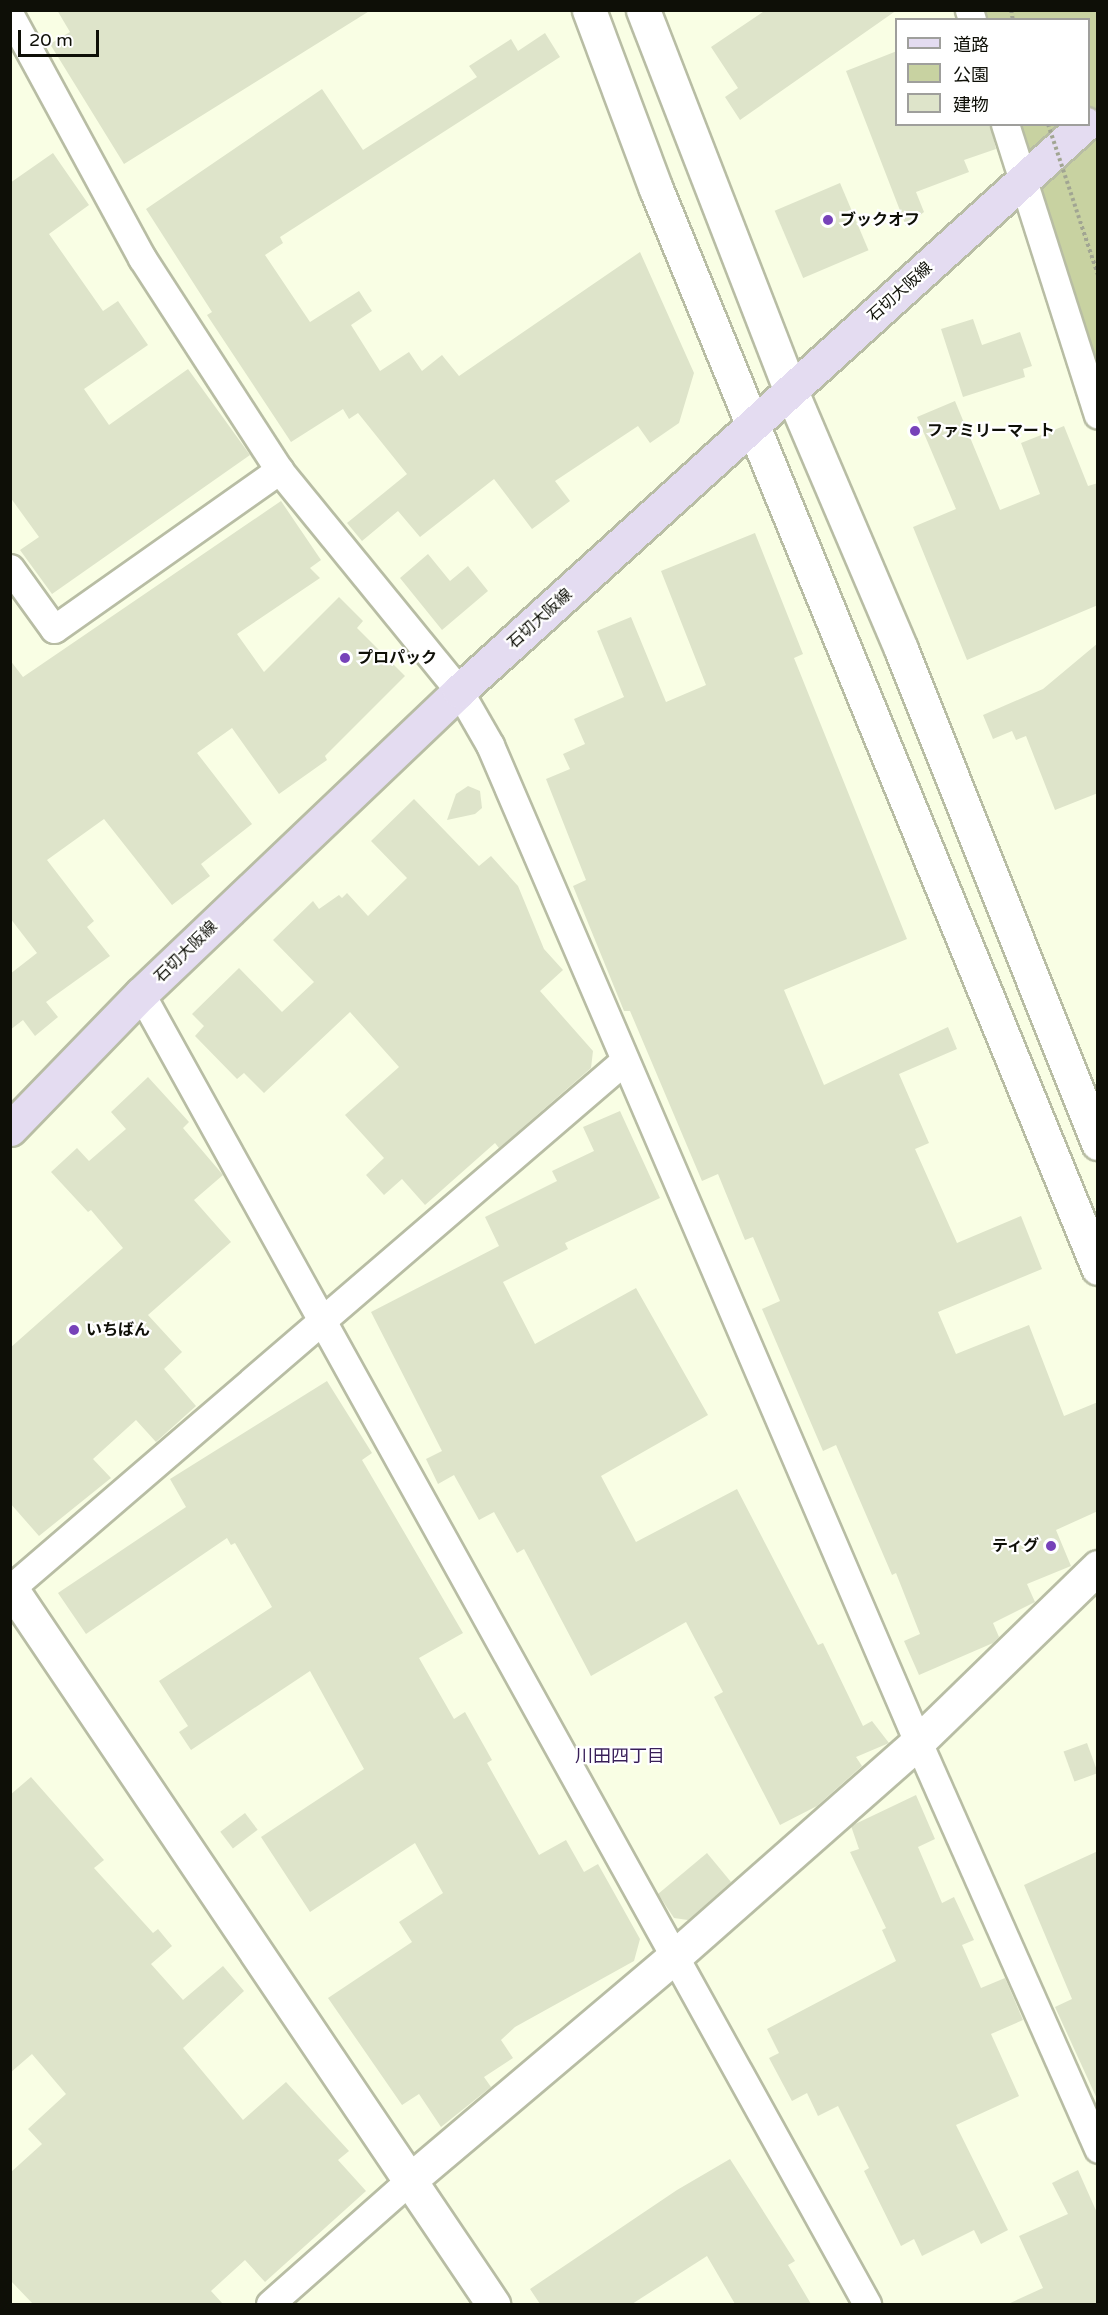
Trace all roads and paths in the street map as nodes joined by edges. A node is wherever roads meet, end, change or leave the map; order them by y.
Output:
1 (590, 10) edge
2 (643, 10) edge
3 (10, 15) edge
4 (1006, 126) edge
5 (1049, 126) edge
6 (1083, 126) edge
7 (1023, 181) junction
8 (1098, 274) edge
9 (791, 391) junction
10 (1098, 415) edge
11 (753, 427) junction
12 (279, 470) junction
13 (10, 568) edge
14 (459, 691) junction
15 (141, 994) junction
16 (624, 1061) junction
17 (10, 1129) edge
18 (1098, 1143) edge
19 (1098, 1268) edge
20 (320, 1319) junction
21 (1098, 1567) edge
22 (11, 1588) edge
23 (918, 1743) junction
24 (673, 1958) junction
25 (1098, 2150) edge
26 (410, 2180) junction
27 (270, 2304) edge
28 (493, 2304) edge
29 (867, 2304) edge

1 - 11 street
2 - 9 street
3 - 12 street
4 - 7 street
5 - 8 path, bridge
6 - 7 main road, 石切大阪線
7 - 9 main road, 石切大阪線
7 - 10 street
9 - 11 main road, 石切大阪線
9 - 18 street
11 - 14 main road, 石切大阪線
11 - 19 street
12 - 13 street
12 - 14 street
14 - 15 main road, 石切大阪線
14 - 16 street
15 - 17 main road, 石切大阪線
15 - 20 street
16 - 20 street
16 - 23 street
20 - 22 street
20 - 24 street
21 - 23 street
22 - 26 street
23 - 24 street
23 - 25 street
24 - 26 street
24 - 29 street
26 - 27 street
26 - 28 street

